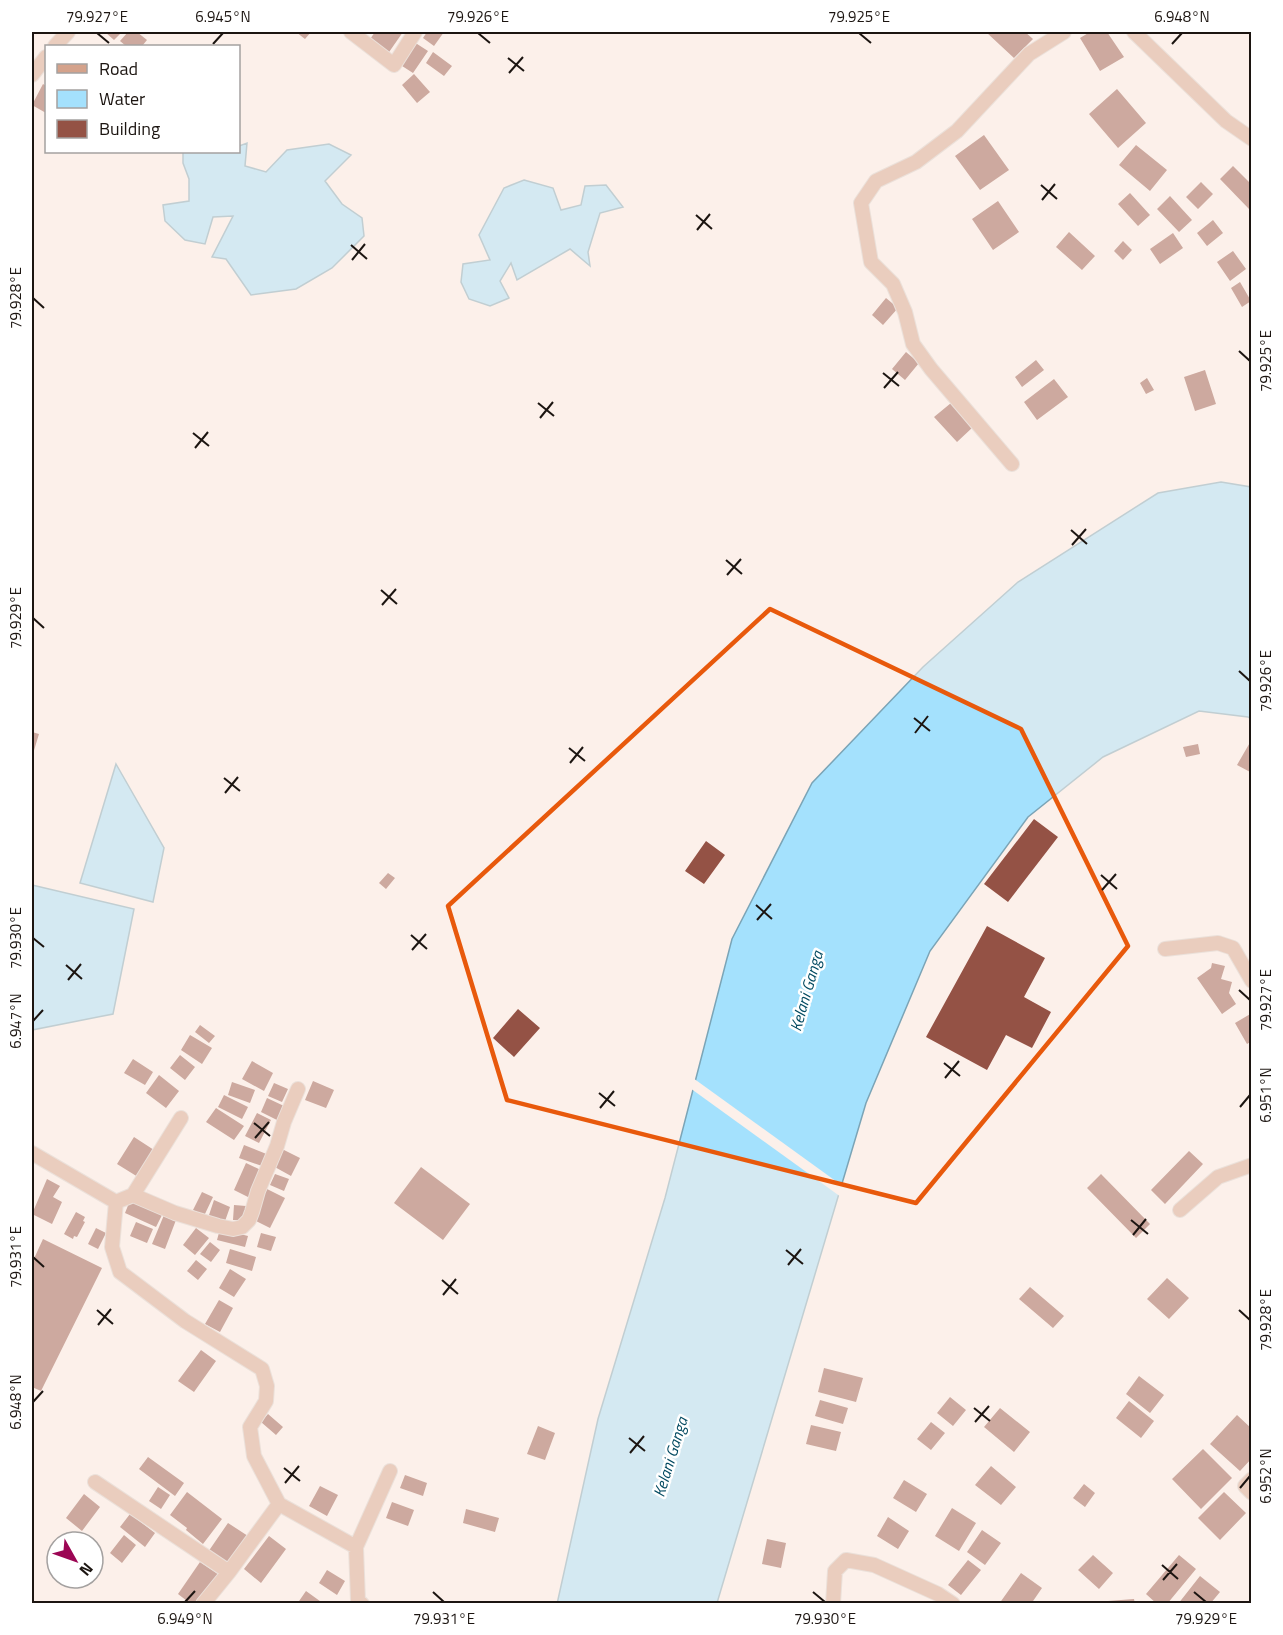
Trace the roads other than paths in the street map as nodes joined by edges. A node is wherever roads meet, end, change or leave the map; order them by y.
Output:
1 (68, 32) edge
2 (351, 32) edge
3 (415, 32) edge
4 (1064, 32) edge
5 (1134, 32) edge
6 (56, 45) edge
7 (45, 58) edge
8 (32, 75) edge
9 (1251, 139) edge
10 (1012, 464) dead end
11 (1165, 949) dead end
12 (1251, 981) edge
13 (298, 1089) dead end
14 (181, 1118) dead end
15 (32, 1153) edge
16 (1251, 1165) edge
17 (133, 1195) junction
18 (117, 1202) junction
19 (1180, 1210) dead end
20 (390, 1470) dead end
21 (1251, 1479) edge
22 (94, 1482) dead end
23 (1251, 1493) edge
24 (279, 1504) junction
25 (356, 1547) junction
26 (229, 1572) junction
27 (203, 1604) edge
28 (362, 1604) edge
29 (833, 1604) edge
30 (953, 1604) edge

1 - 6 street
2 - 3 street
4 - 10 street
5 - 9 street
7 - 8 street
11 - 12 street
13 - 17 street
14 - 17 street
15 - 18 street
16 - 19 street
17 - 18 street
18 - 24 street
20 - 25 street
21 - 23 street
22 - 26 street
24 - 25 street
24 - 26 street
25 - 28 street
26 - 27 street
29 - 30 street

